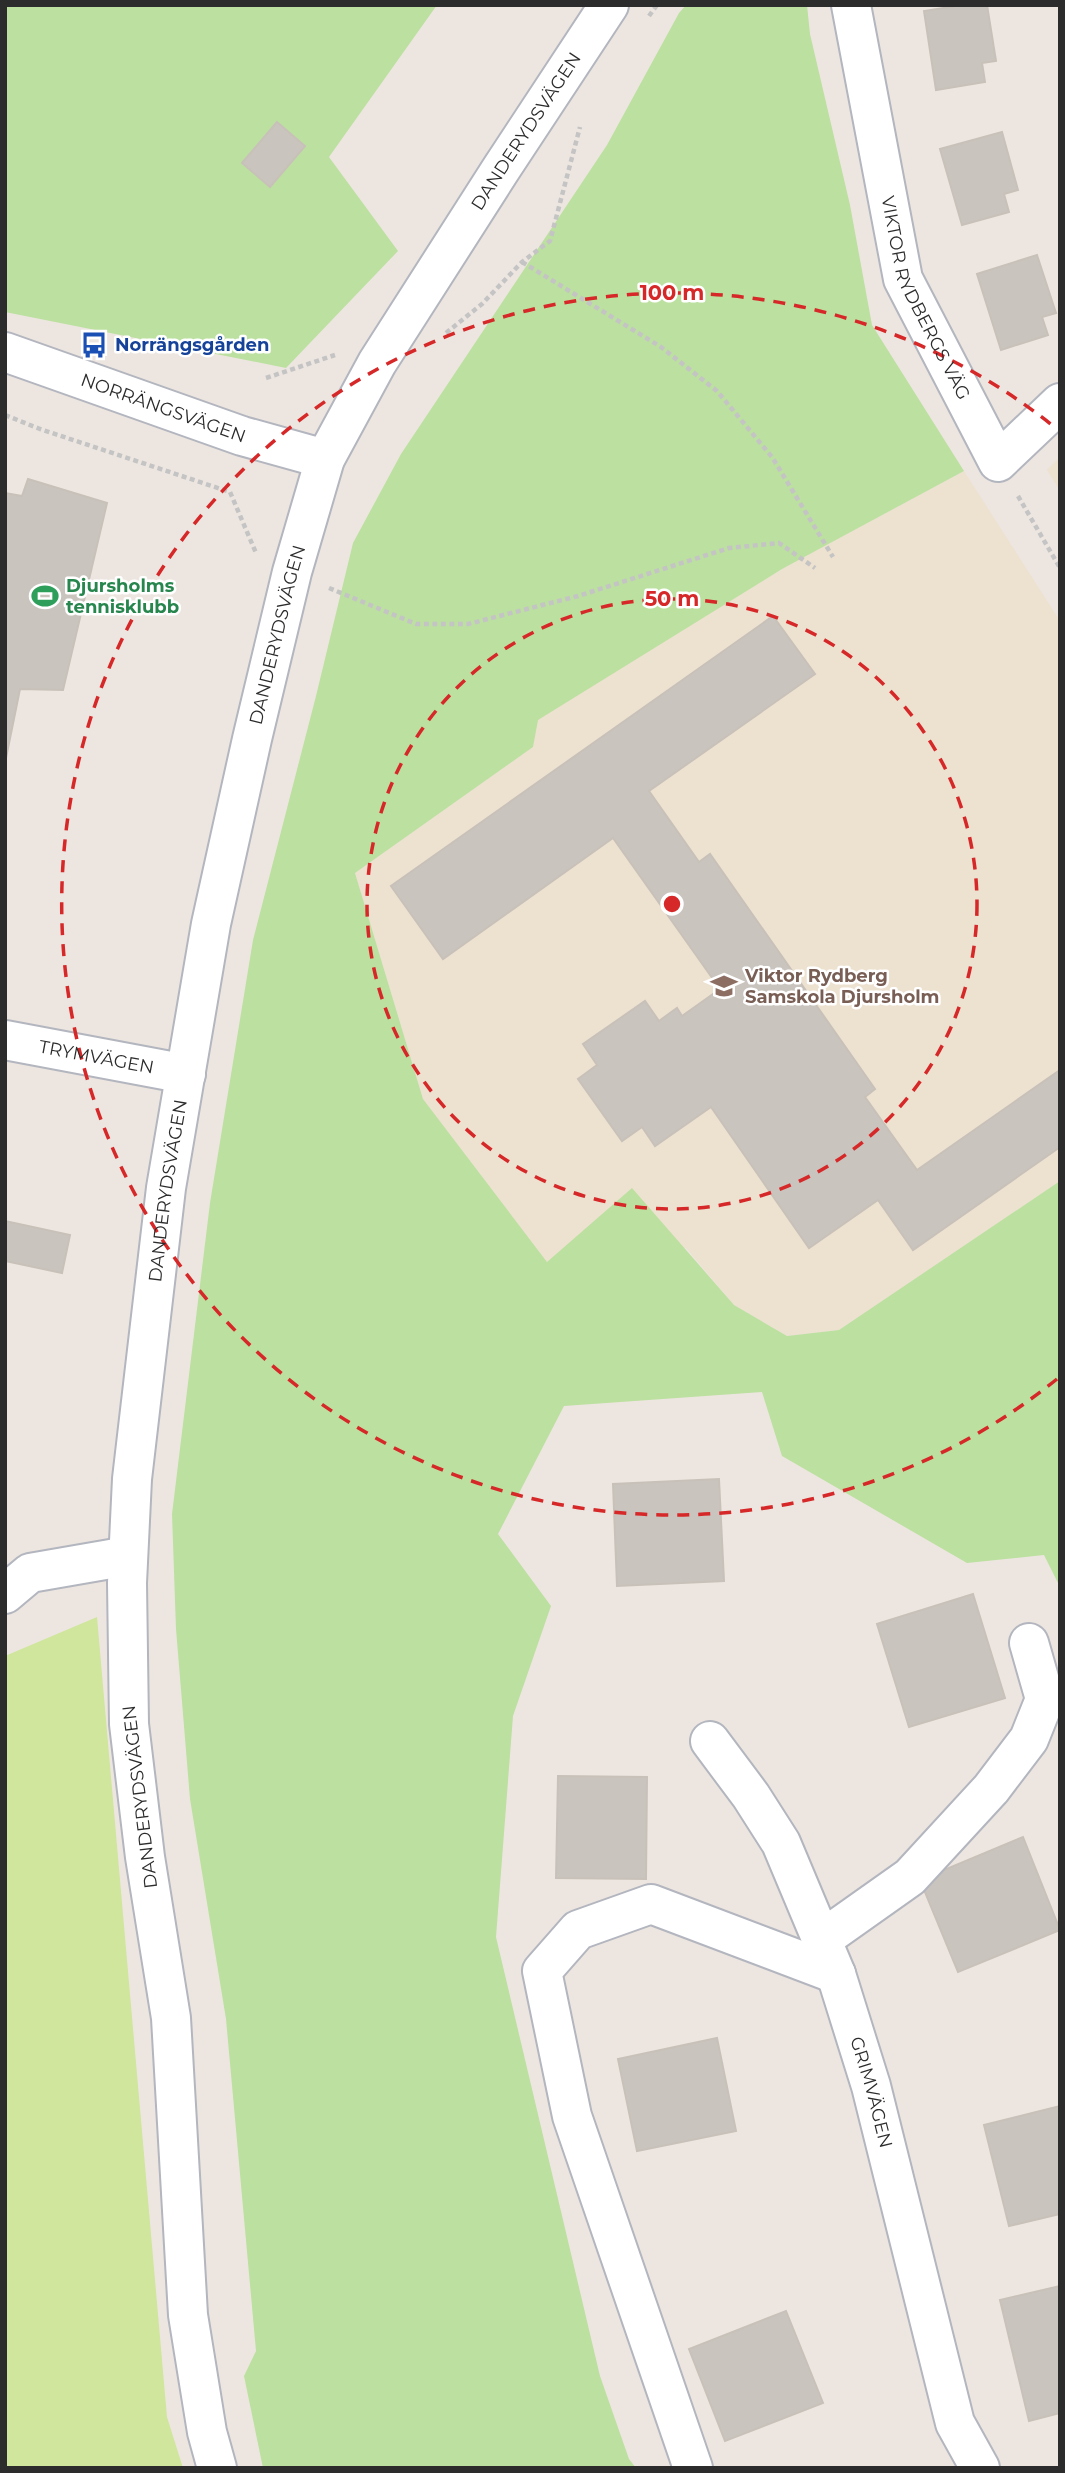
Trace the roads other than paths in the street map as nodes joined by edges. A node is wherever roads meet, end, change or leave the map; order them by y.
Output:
1 (609, 5) edge
2 (851, 5) edge
3 (5, 352) edge
4 (1060, 403) edge
5 (325, 459) junction
6 (5, 1040) edge
7 (186, 1074) junction
8 (128, 1556) junction
9 (5, 1594) edge
10 (1029, 1643) dead end
11 (710, 1741) dead end
12 (821, 1940) junction
13 (836, 1974) junction
14 (976, 2467) edge
15 (217, 2468) edge
16 (693, 2468) edge

1 - 5 street, DANDERYDSVÄGEN
2 - 4 street, VIKTOR RYDBERGS VÄG
3 - 5 street, NORRÄNGSVÄGEN
5 - 7 street, DANDERYDSVÄGEN
6 - 7 street, TRYMVÄGEN
7 - 8 street, DANDERYDSVÄGEN
8 - 9 street
8 - 15 street, DANDERYDSVÄGEN
10 - 12 street
11 - 12 street, GRIMVÄGEN
12 - 13 street, GRIMVÄGEN
13 - 14 street, GRIMVÄGEN
13 - 16 street

